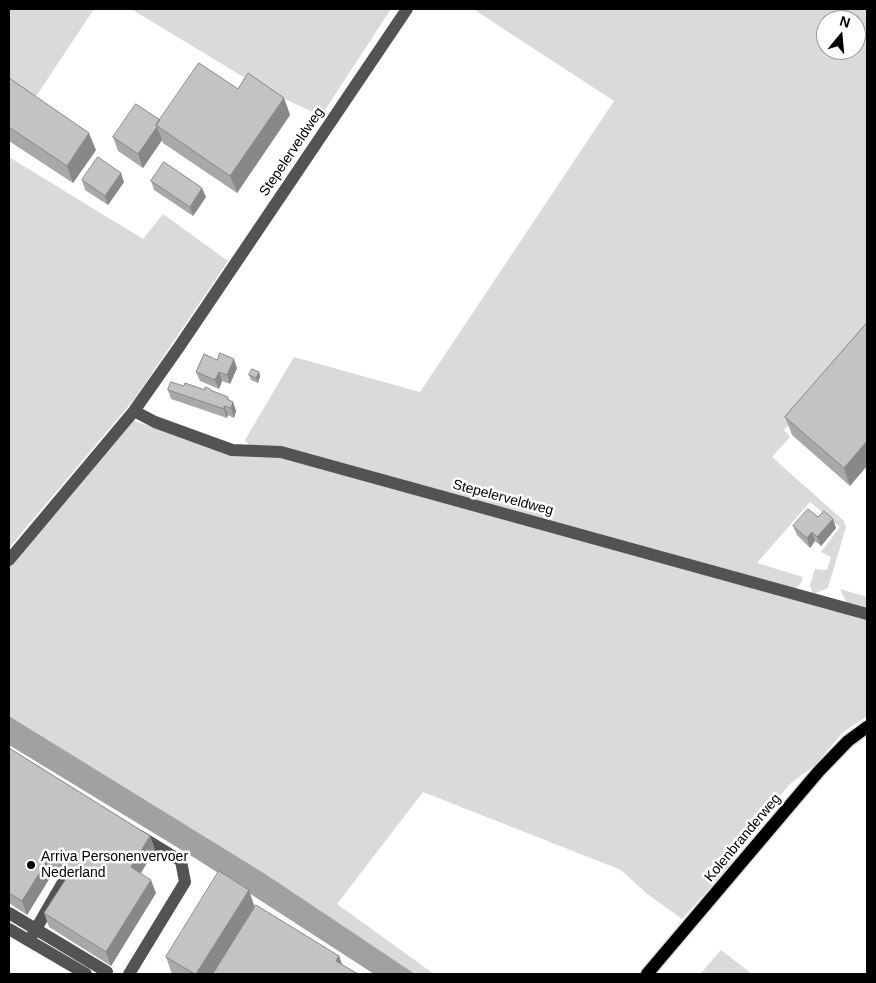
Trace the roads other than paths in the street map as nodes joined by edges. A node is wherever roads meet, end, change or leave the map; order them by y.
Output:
1 (407, 9) edge
2 (134, 411) junction
3 (9, 560) edge
4 (867, 614) edge
5 (867, 727) edge
6 (132, 831) edge
7 (62, 884) edge
8 (9, 913) edge
9 (36, 928) junction
10 (9, 929) edge
11 (29, 940) junction
12 (81, 956) junction
13 (80, 971) edge
14 (107, 972) dead end
15 (129, 974) edge
16 (647, 974) edge

1 - 2 street, Stepelerveldweg
2 - 3 street, Stepelerveldweg
2 - 4 street, Stepelerveldweg
5 - 16 main road, Kolenbranderweg
6 - 15 street
7 - 9 street
8 - 9 street
9 - 11 street
9 - 12 street
10 - 11 street
11 - 13 street
12 - 13 street
12 - 14 street

